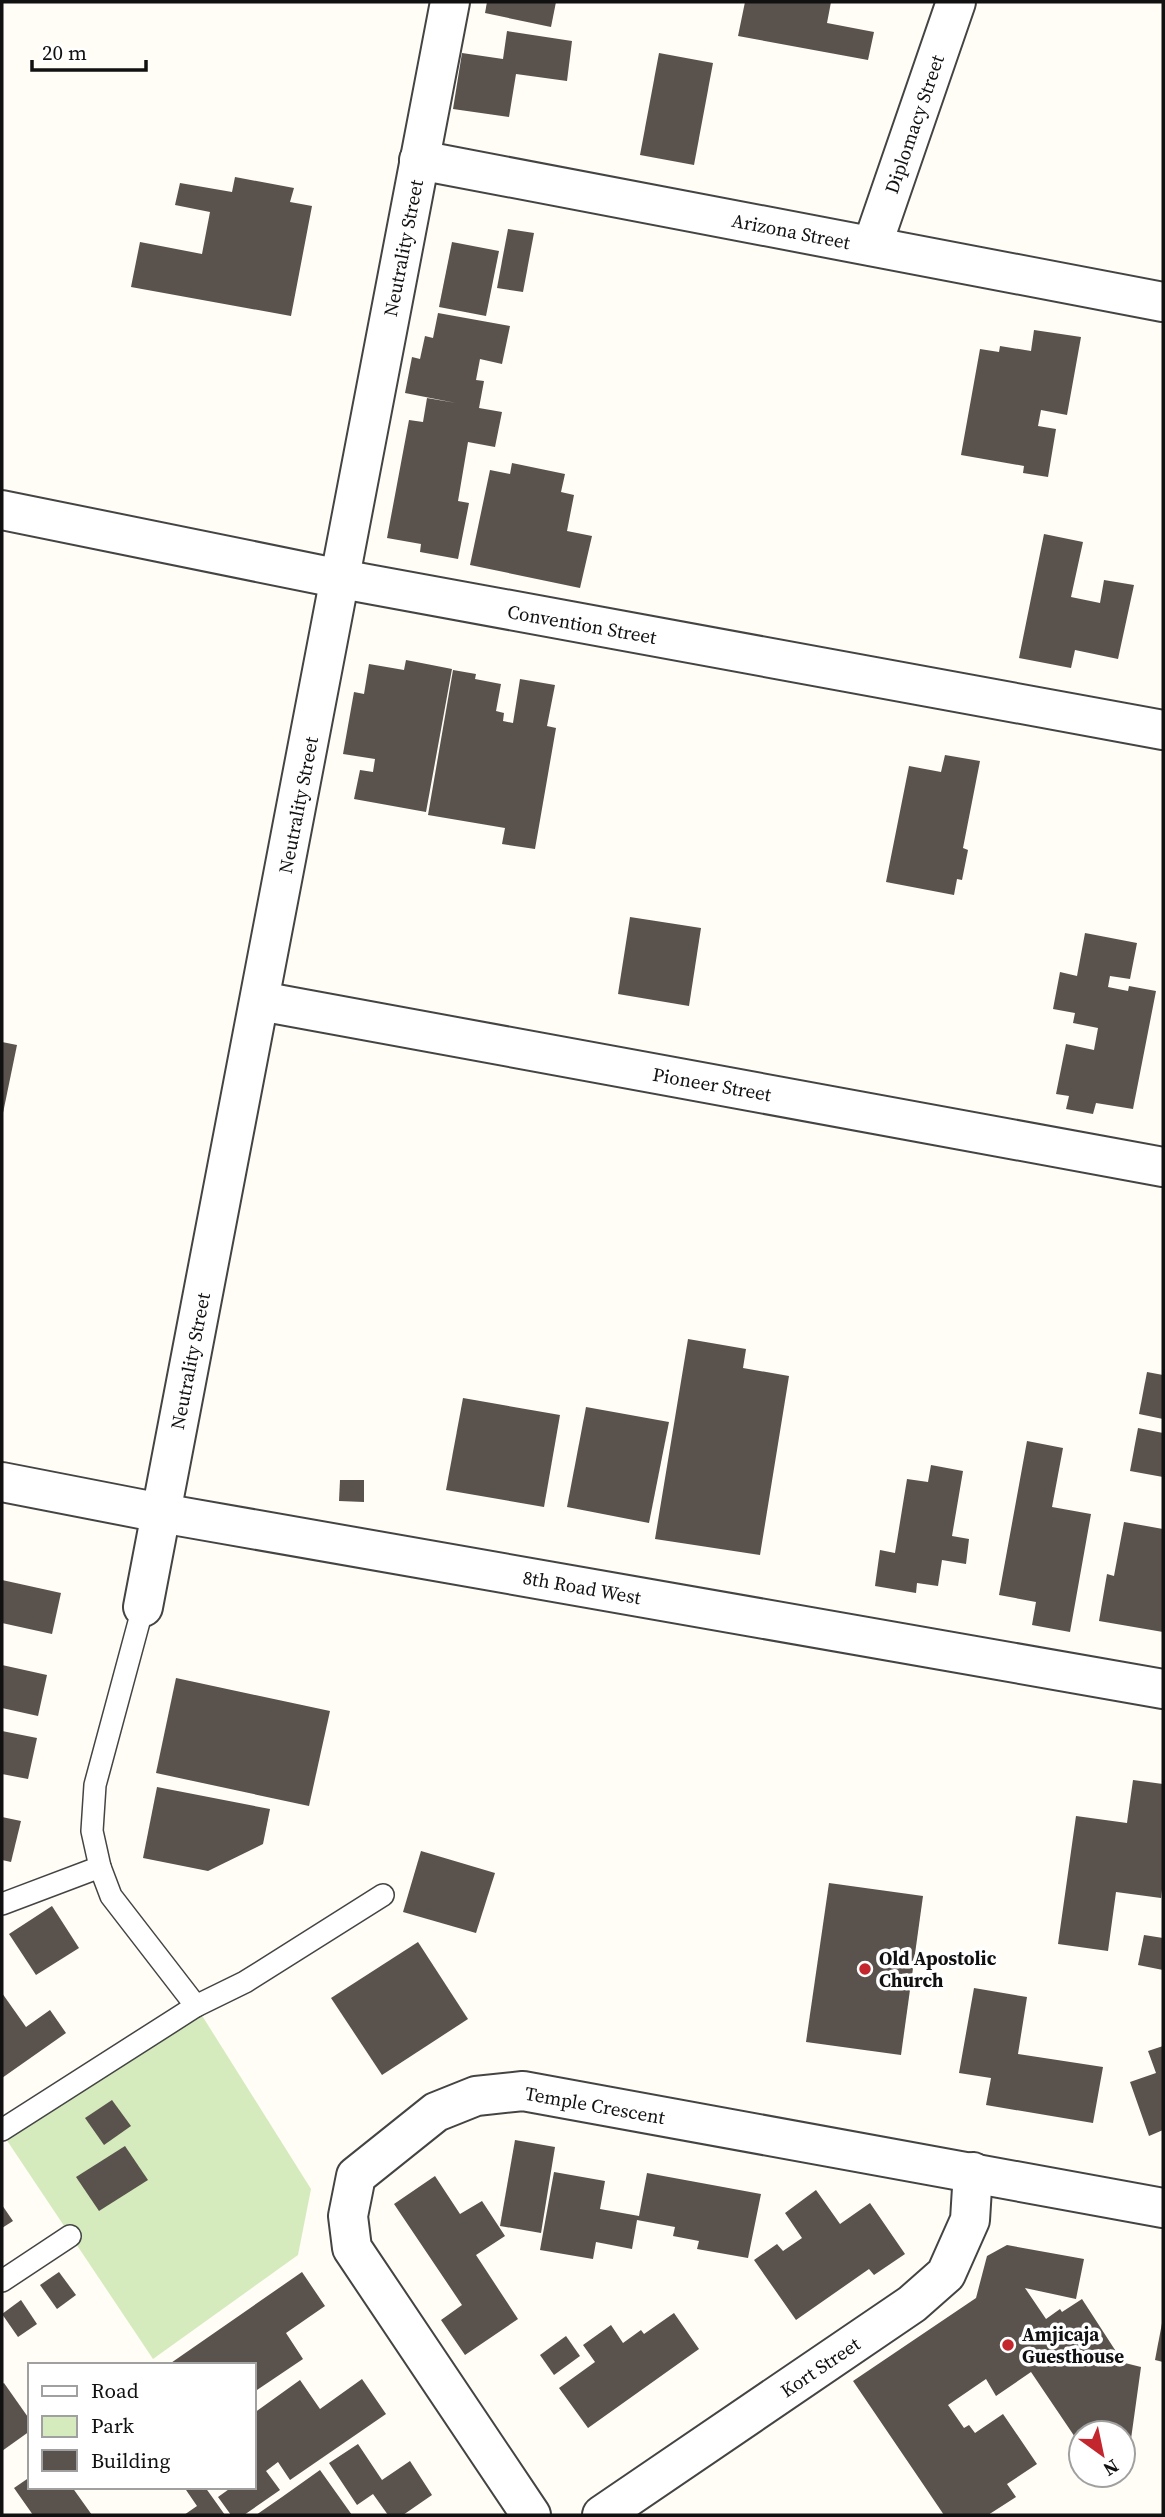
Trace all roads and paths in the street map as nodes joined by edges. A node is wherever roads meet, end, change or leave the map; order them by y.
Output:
1 (450, 2) edge
2 (956, 2) edge
3 (419, 160) junction
4 (872, 246) junction
5 (1163, 302) edge
6 (2, 510) edge
7 (341, 579) junction
8 (1163, 730) edge
9 (260, 1002) junction
10 (1163, 1167) edge
11 (2, 1482) edge
12 (161, 1513) junction
13 (143, 1607) joint
14 (1163, 1689) edge
15 (100, 1867) junction
16 (383, 1895) dead end
17 (2, 1904) edge
18 (196, 2006) junction
19 (2, 2130) edge
20 (974, 2172) junction
21 (1163, 2207) edge
22 (70, 2236) dead end
23 (2, 2281) edge
24 (531, 2515) edge
25 (601, 2515) edge

1 - 3 street, Neutrality Street
2 - 4 street, Diplomacy Street
3 - 4 street, Arizona Street
3 - 7 street, Neutrality Street
4 - 5 street, Arizona Street
6 - 7 street, Convention Street
7 - 8 street, Convention Street
7 - 9 street, Neutrality Street
9 - 10 street, Pioneer Street
9 - 12 street, Neutrality Street
11 - 12 street, 8th Road West
12 - 13 street, Neutrality Street
12 - 14 street, 8th Road West
13 - 15 lane
15 - 17 lane
15 - 18 lane
16 - 18 lane
18 - 19 lane
20 - 21 street, Temple Crescent
20 - 24 street, Temple Crescent
20 - 25 street, Kort Street
22 - 23 lane

